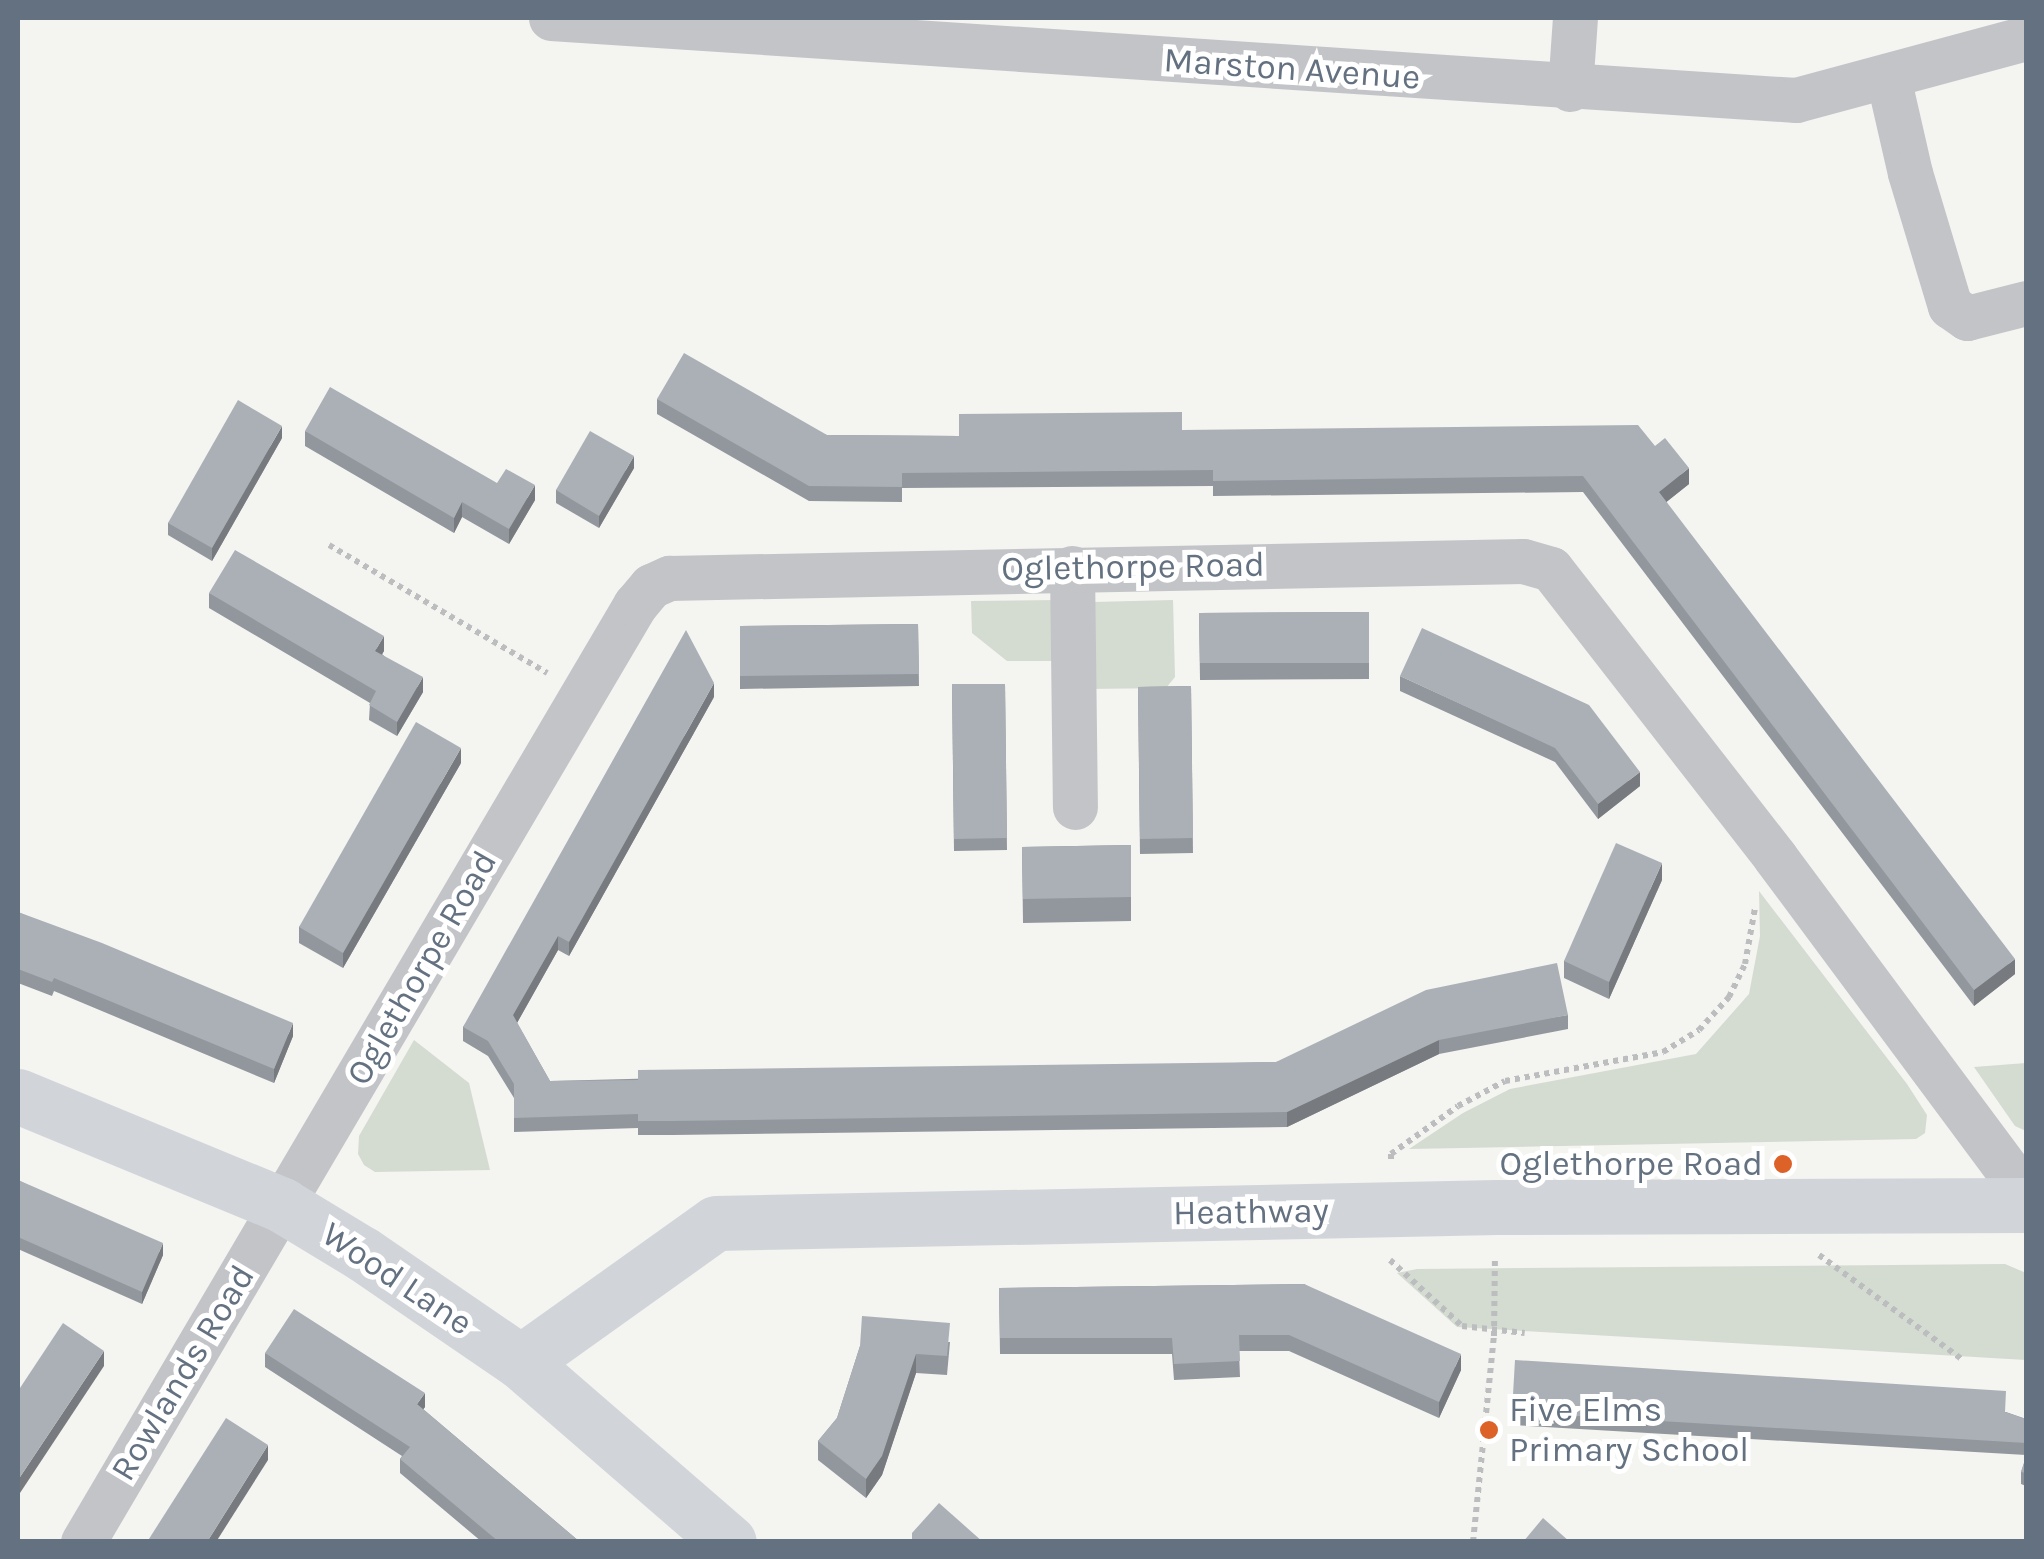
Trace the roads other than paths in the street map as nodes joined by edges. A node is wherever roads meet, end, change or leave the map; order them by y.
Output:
1 (551, 18) edge
2 (1575, 18) edge
3 (2026, 38) edge
4 (1888, 76) junction
5 (1570, 89) junction
6 (2026, 302) edge
7 (1072, 568) junction
8 (1075, 807) dead end
9 (18, 1096) edge
10 (2026, 1196) edge
11 (282, 1205) junction
12 (2026, 1205) edge
13 (520, 1362) junction
14 (82, 1542) edge
15 (728, 1542) edge

1 - 5 street, Marston Avenue
2 - 5 street
3 - 4 street, Marston Avenue
4 - 5 street, Marston Avenue
4 - 6 street
7 - 8 street
7 - 10 street, Oglethorpe Road
7 - 11 street, Oglethorpe Road
9 - 11 main road, Wood Lane
11 - 13 main road, Wood Lane
11 - 14 street, Rowlands Road
12 - 13 main road, Heathway
13 - 15 main road, Wood Lane

